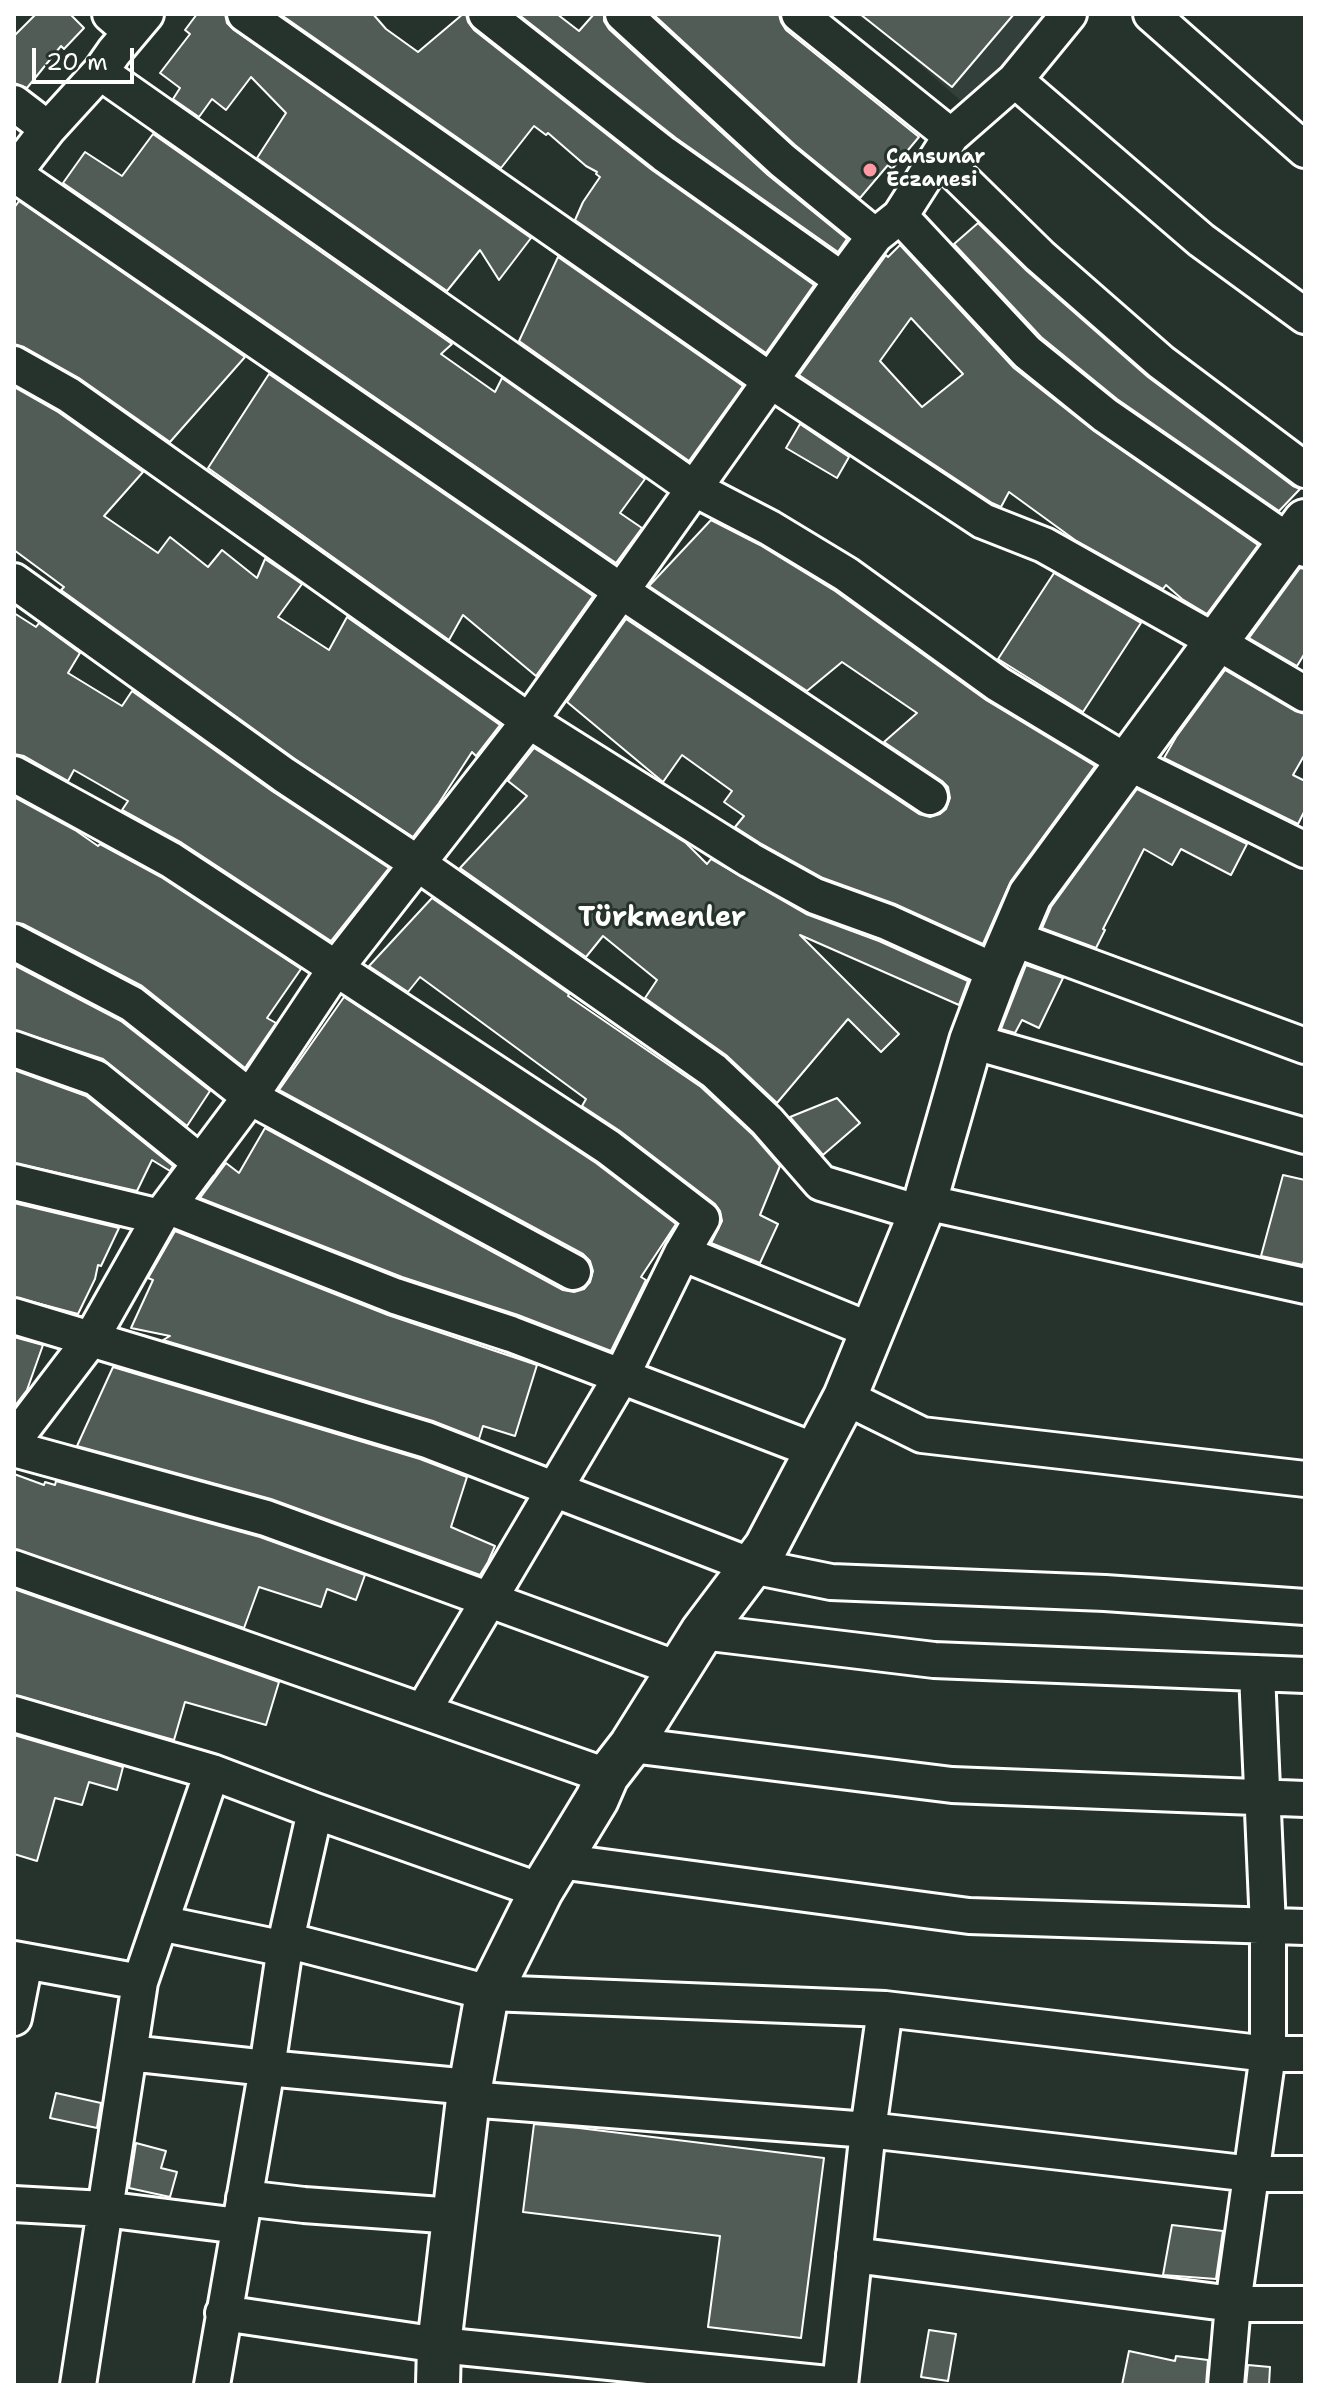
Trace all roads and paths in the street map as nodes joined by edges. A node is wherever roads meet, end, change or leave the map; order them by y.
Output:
1 (245, 14) edge
2 (486, 14) edge
3 (623, 14) edge
4 (799, 14) edge
5 (1069, 14) edge
6 (1151, 14) edge
7 (129, 20) edge
8 (100, 72) junction
9 (1015, 80) junction
10 (14, 103) edge
11 (48, 129) junction
12 (945, 146) junction
13 (1305, 150) edge
14 (14, 173) edge
15 (887, 226) junction
16 (842, 280) junction
17 (1305, 316) edge
18 (14, 364) edge
19 (771, 381) junction
20 (1305, 470) edge
21 (693, 488) junction
22 (1300, 537) edge
23 (14, 581) edge
24 (621, 591) junction
25 (1215, 641) junction
26 (1305, 694) edge
27 (529, 721) junction
28 (1127, 762) junction
29 (14, 774) edge
30 (930, 797) dead end
31 (1305, 850) edge
32 (417, 863) junction
33 (14, 942) edge
34 (1004, 955) junction
35 (336, 968) junction
36 (971, 1041) junction
37 (1305, 1046) edge
38 (14, 1049) edge
39 (250, 1097) junction
40 (1305, 1136) edge
41 (201, 1163) junction
42 (14, 1182) edge
43 (922, 1208) junction
44 (164, 1212) junction
45 (682, 1253) junction
46 (573, 1272) dead end
47 (1305, 1286) edge
48 (14, 1316) edge
49 (872, 1331) junction
50 (91, 1339) junction
51 (621, 1377) junction
52 (845, 1397) junction
53 (14, 1440) edge
54 (14, 1449) edge
55 (816, 1451) junction
56 (1305, 1479) edge
57 (554, 1490) junction
58 (752, 1566) junction
59 (14, 1568) edge
60 (488, 1599) junction
61 (1305, 1607) edge
62 (702, 1632) junction
63 (678, 1669) junction
64 (1257, 1673) junction
65 (1305, 1675) edge
66 (423, 1711) junction
67 (14, 1714) edge
68 (619, 1761) junction
69 (212, 1772) junction
70 (1263, 1798) junction
71 (1305, 1799) edge
72 (315, 1811) junction
73 (550, 1876) junction
74 (160, 1923) junction
75 (1268, 1927) junction
76 (1305, 1927) edge
77 (286, 1944) junction
78 (19, 1960) edge
79 (140, 1982) junction
80 (490, 1993) junction
81 (885, 2009) junction
82 (14, 2018) edge
83 (129, 2053) junction
84 (1268, 2054) junction
85 (1305, 2054) edge
86 (267, 2068) junction
87 (469, 2093) junction
88 (868, 2130) junction
89 (1252, 2174) junction
90 (1305, 2174) edge
91 (14, 2204) edge
92 (104, 2209) junction
93 (241, 2212) junction
94 (455, 2216) junction
95 (854, 2255) junction
96 (1233, 2304) junction
97 (1305, 2304) edge
98 (223, 2313) junction
99 (439, 2365) edge
100 (78, 2385) edge
101 (212, 2385) edge
102 (839, 2385) edge
103 (1226, 2385) edge

1 - 19 street
2 - 16 street
3 - 15 street
4 - 12 street
5 - 9 street
6 - 13 street
7 - 8 street
8 - 11 street
8 - 21 street
9 - 12 street
9 - 17 street
10 - 11 street
11 - 14 street
12 - 15 street
12 - 20 street
14 - 24 street
15 - 16 street
15 - 22 street
16 - 19 street
18 - 27 street
19 - 21 street
19 - 25 street
21 - 24 street
21 - 28 street
22 - 25 street
23 - 32 street
24 - 27 street
24 - 30 street
25 - 26 street
25 - 28 street
27 - 32 street
27 - 34 street
28 - 31 street
28 - 34 street
29 - 35 street
32 - 35 street
32 - 43 street
33 - 39 street
34 - 36 street
34 - 37 street
35 - 39 street
35 - 45 street
36 - 40 street
36 - 43 street
38 - 41 street
39 - 41 street
39 - 46 street
41 - 44 street
42 - 44 street
43 - 47 street
43 - 49 street
44 - 50 street
44 - 51 street
45 - 49 street
45 - 51 street
48 - 50 street
49 - 52 street
50 - 53 street
50 - 57 street
51 - 55 street
51 - 57 street
52 - 55 street
52 - 56 street
54 - 60 street
55 - 58 street
57 - 58 street
57 - 60 street
58 - 61 street
58 - 62 street
59 - 66 street
60 - 63 street
60 - 66 street
62 - 63 street
62 - 64 street
63 - 68 street
64 - 65 street
64 - 70 street
66 - 68 street
67 - 69 street
68 - 70 street
68 - 73 street
69 - 72 street
69 - 74 street
70 - 71 street
70 - 75 street
72 - 73 street
72 - 77 street
73 - 75 street
73 - 80 street
74 - 77 street
74 - 79 street
75 - 76 street
75 - 84 street
77 - 80 street
77 - 86 street
78 - 79 street
78 - 82 street
79 - 83 street
80 - 81 street
80 - 87 street
81 - 84 street
81 - 88 street
83 - 86 street
83 - 92 street
84 - 85 street
84 - 89 street
86 - 87 street
86 - 93 street
87 - 88 street
87 - 94 street
88 - 89 street
88 - 95 street
89 - 90 street
89 - 96 street
91 - 92 street
92 - 93 street
92 - 100 street
93 - 94 street
93 - 98 street
94 - 99 street
95 - 96 street
95 - 102 street
96 - 97 street
96 - 103 street
98 - 99 street
98 - 101 street
99 - 102 street

